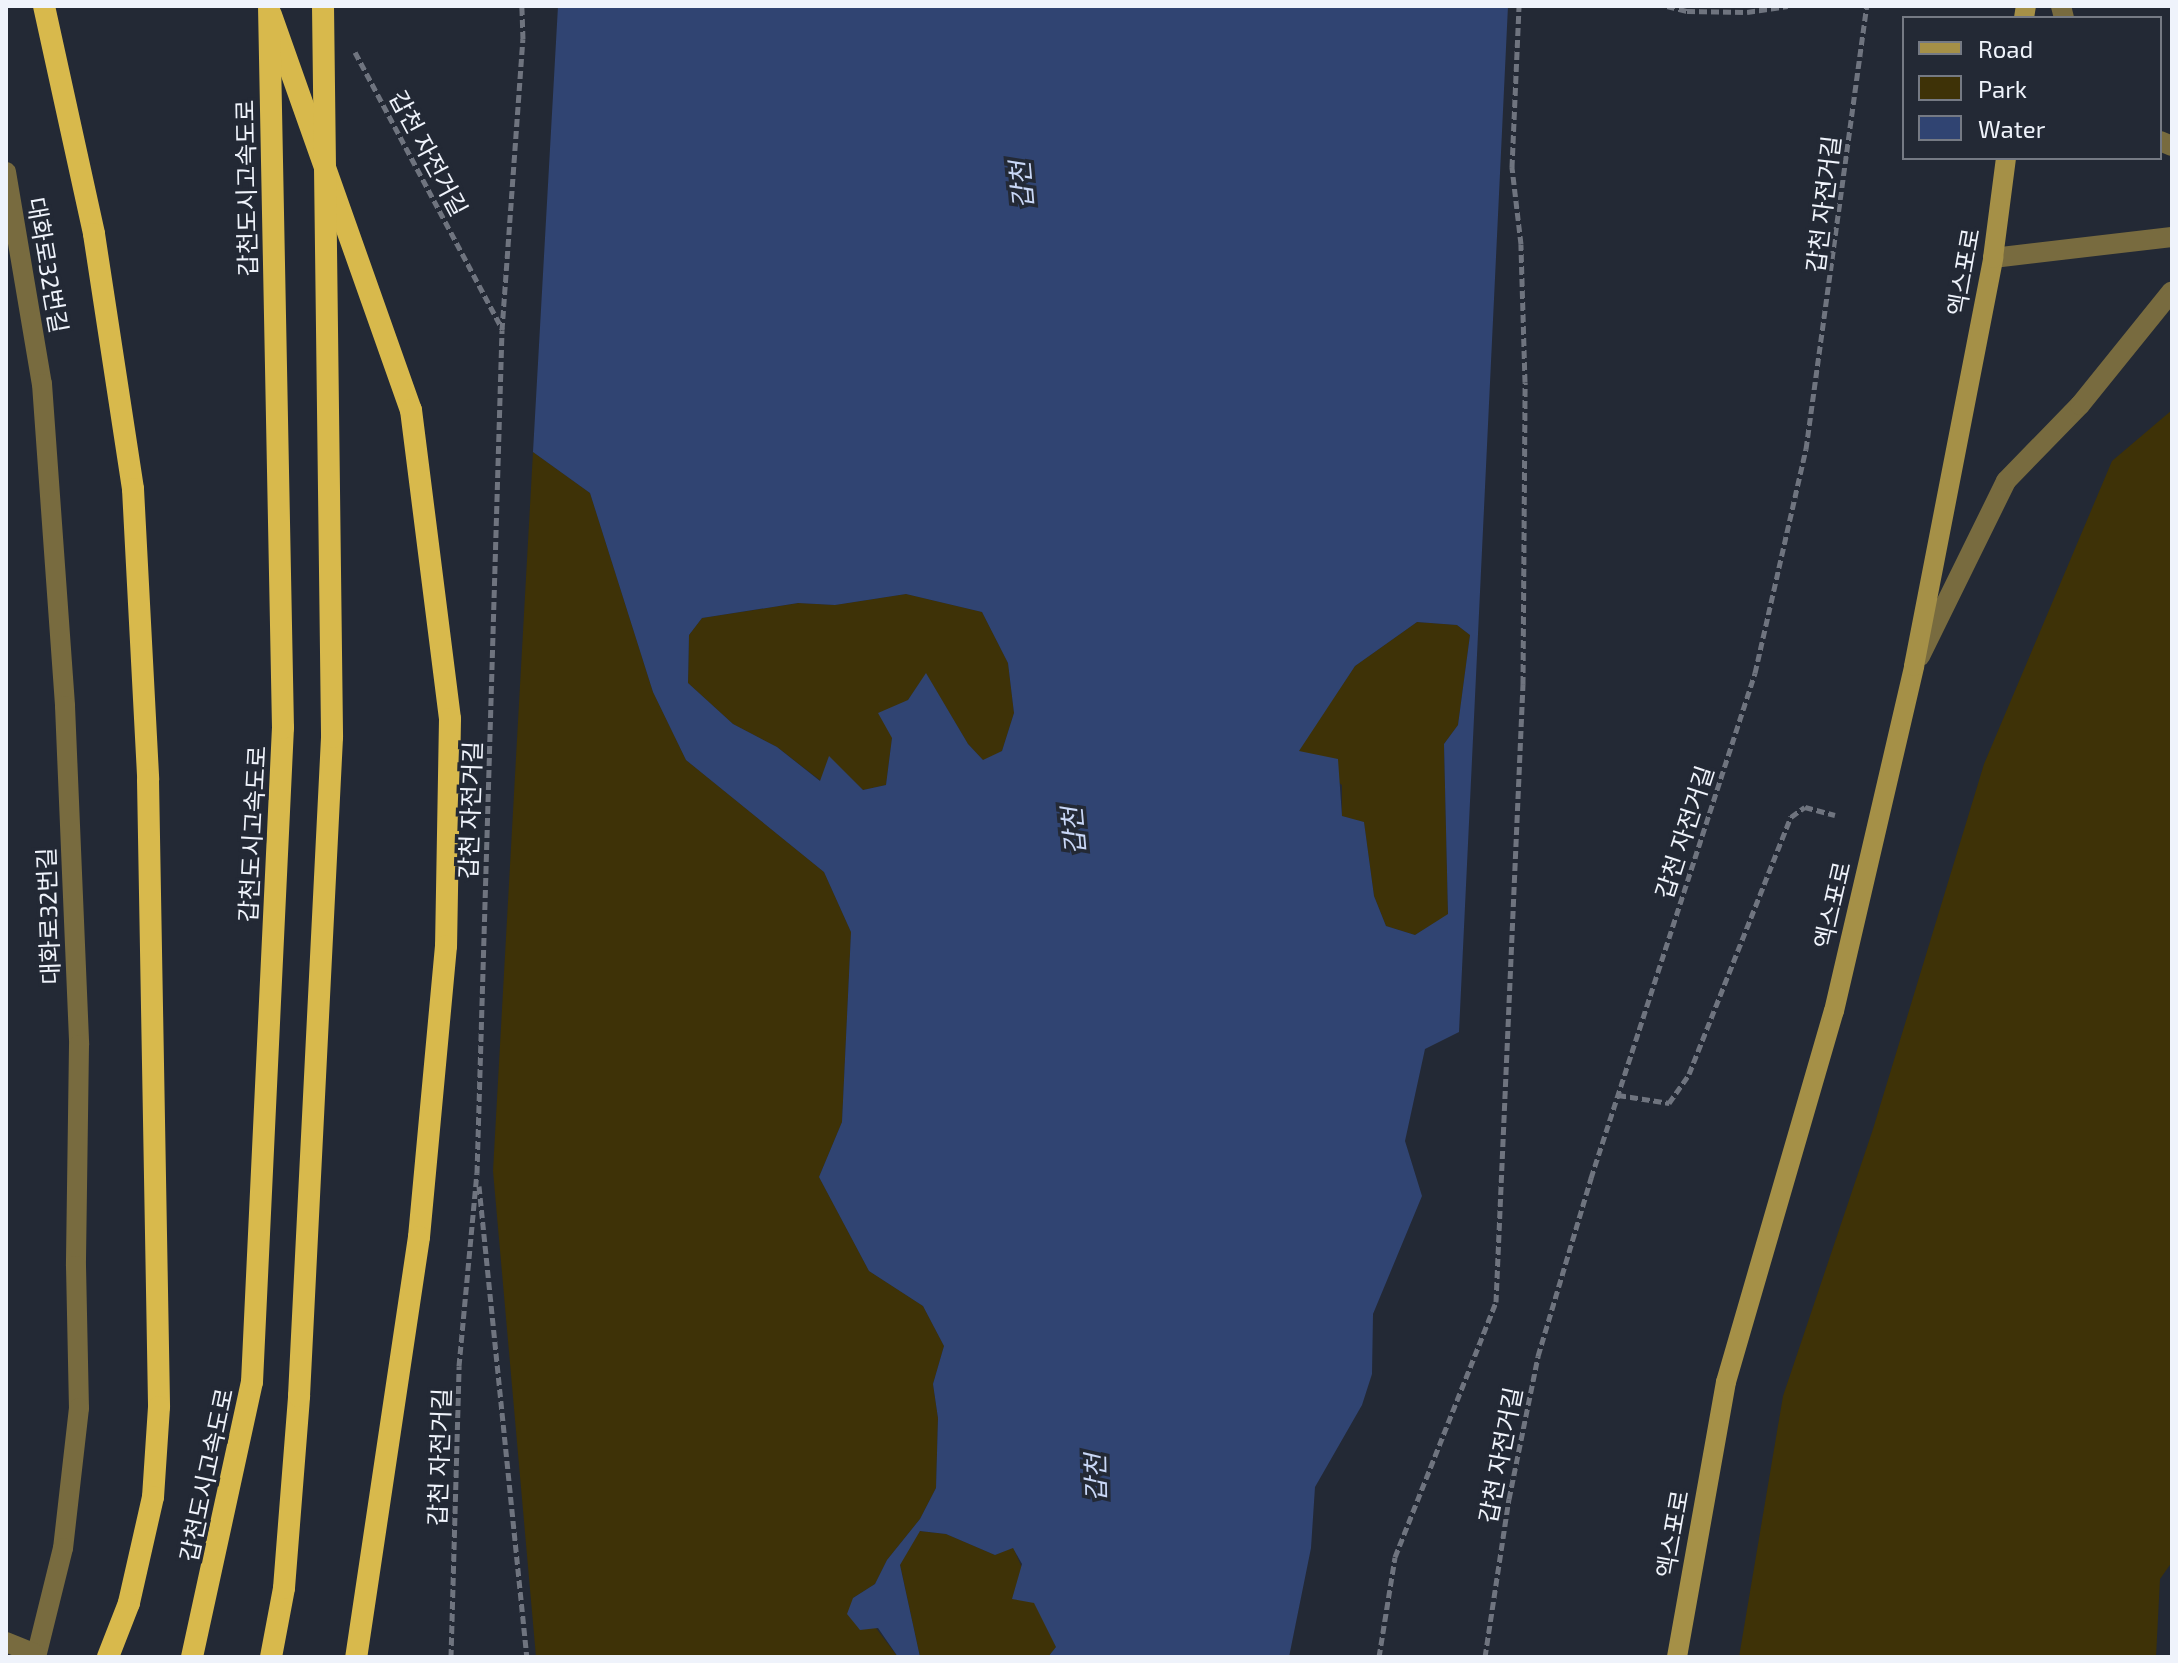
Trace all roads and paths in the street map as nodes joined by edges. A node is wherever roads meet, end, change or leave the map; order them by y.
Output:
1 (44, 6) edge
2 (268, 6) edge
3 (323, 6) edge
4 (522, 6) edge
5 (1519, 6) edge
6 (1667, 6) edge
7 (1788, 6) edge
8 (1867, 6) edge
9 (354, 50) dead end
10 (2006, 160) edge
11 (6, 172) edge
12 (2172, 237) edge
13 (1993, 258) junction
14 (2172, 291) edge
15 (502, 330) junction
16 (1914, 666) junction
17 (1835, 815) dead end
18 (1618, 1095) junction
19 (477, 1173) junction
20 (6, 1642) edge
21 (36, 1656) edge
22 (108, 1657) edge
23 (192, 1657) edge
24 (271, 1657) edge
25 (356, 1657) edge
26 (451, 1657) edge
27 (527, 1657) edge
28 (1379, 1657) edge
29 (1485, 1657) edge
30 (1677, 1657) edge

1 - 22 highway
2 - 23 highway, 갑천도시고속도로, bridge
2 - 25 highway
3 - 24 highway, bridge
4 - 15 path
5 - 28 path
6 - 7 path
8 - 18 path, 갑천 자전거길
9 - 15 path, 갑천 자전거길
10 - 13 main road, 엑스포로
11 - 21 street, 대화로32번길
12 - 13 street
13 - 16 main road, 엑스포로
14 - 16 street
15 - 19 path, 갑천 자전거길
16 - 30 main road, 엑스포로
17 - 18 path
18 - 29 path, 갑천 자전거길
19 - 26 path, 갑천 자전거길
19 - 27 path
20 - 21 street

